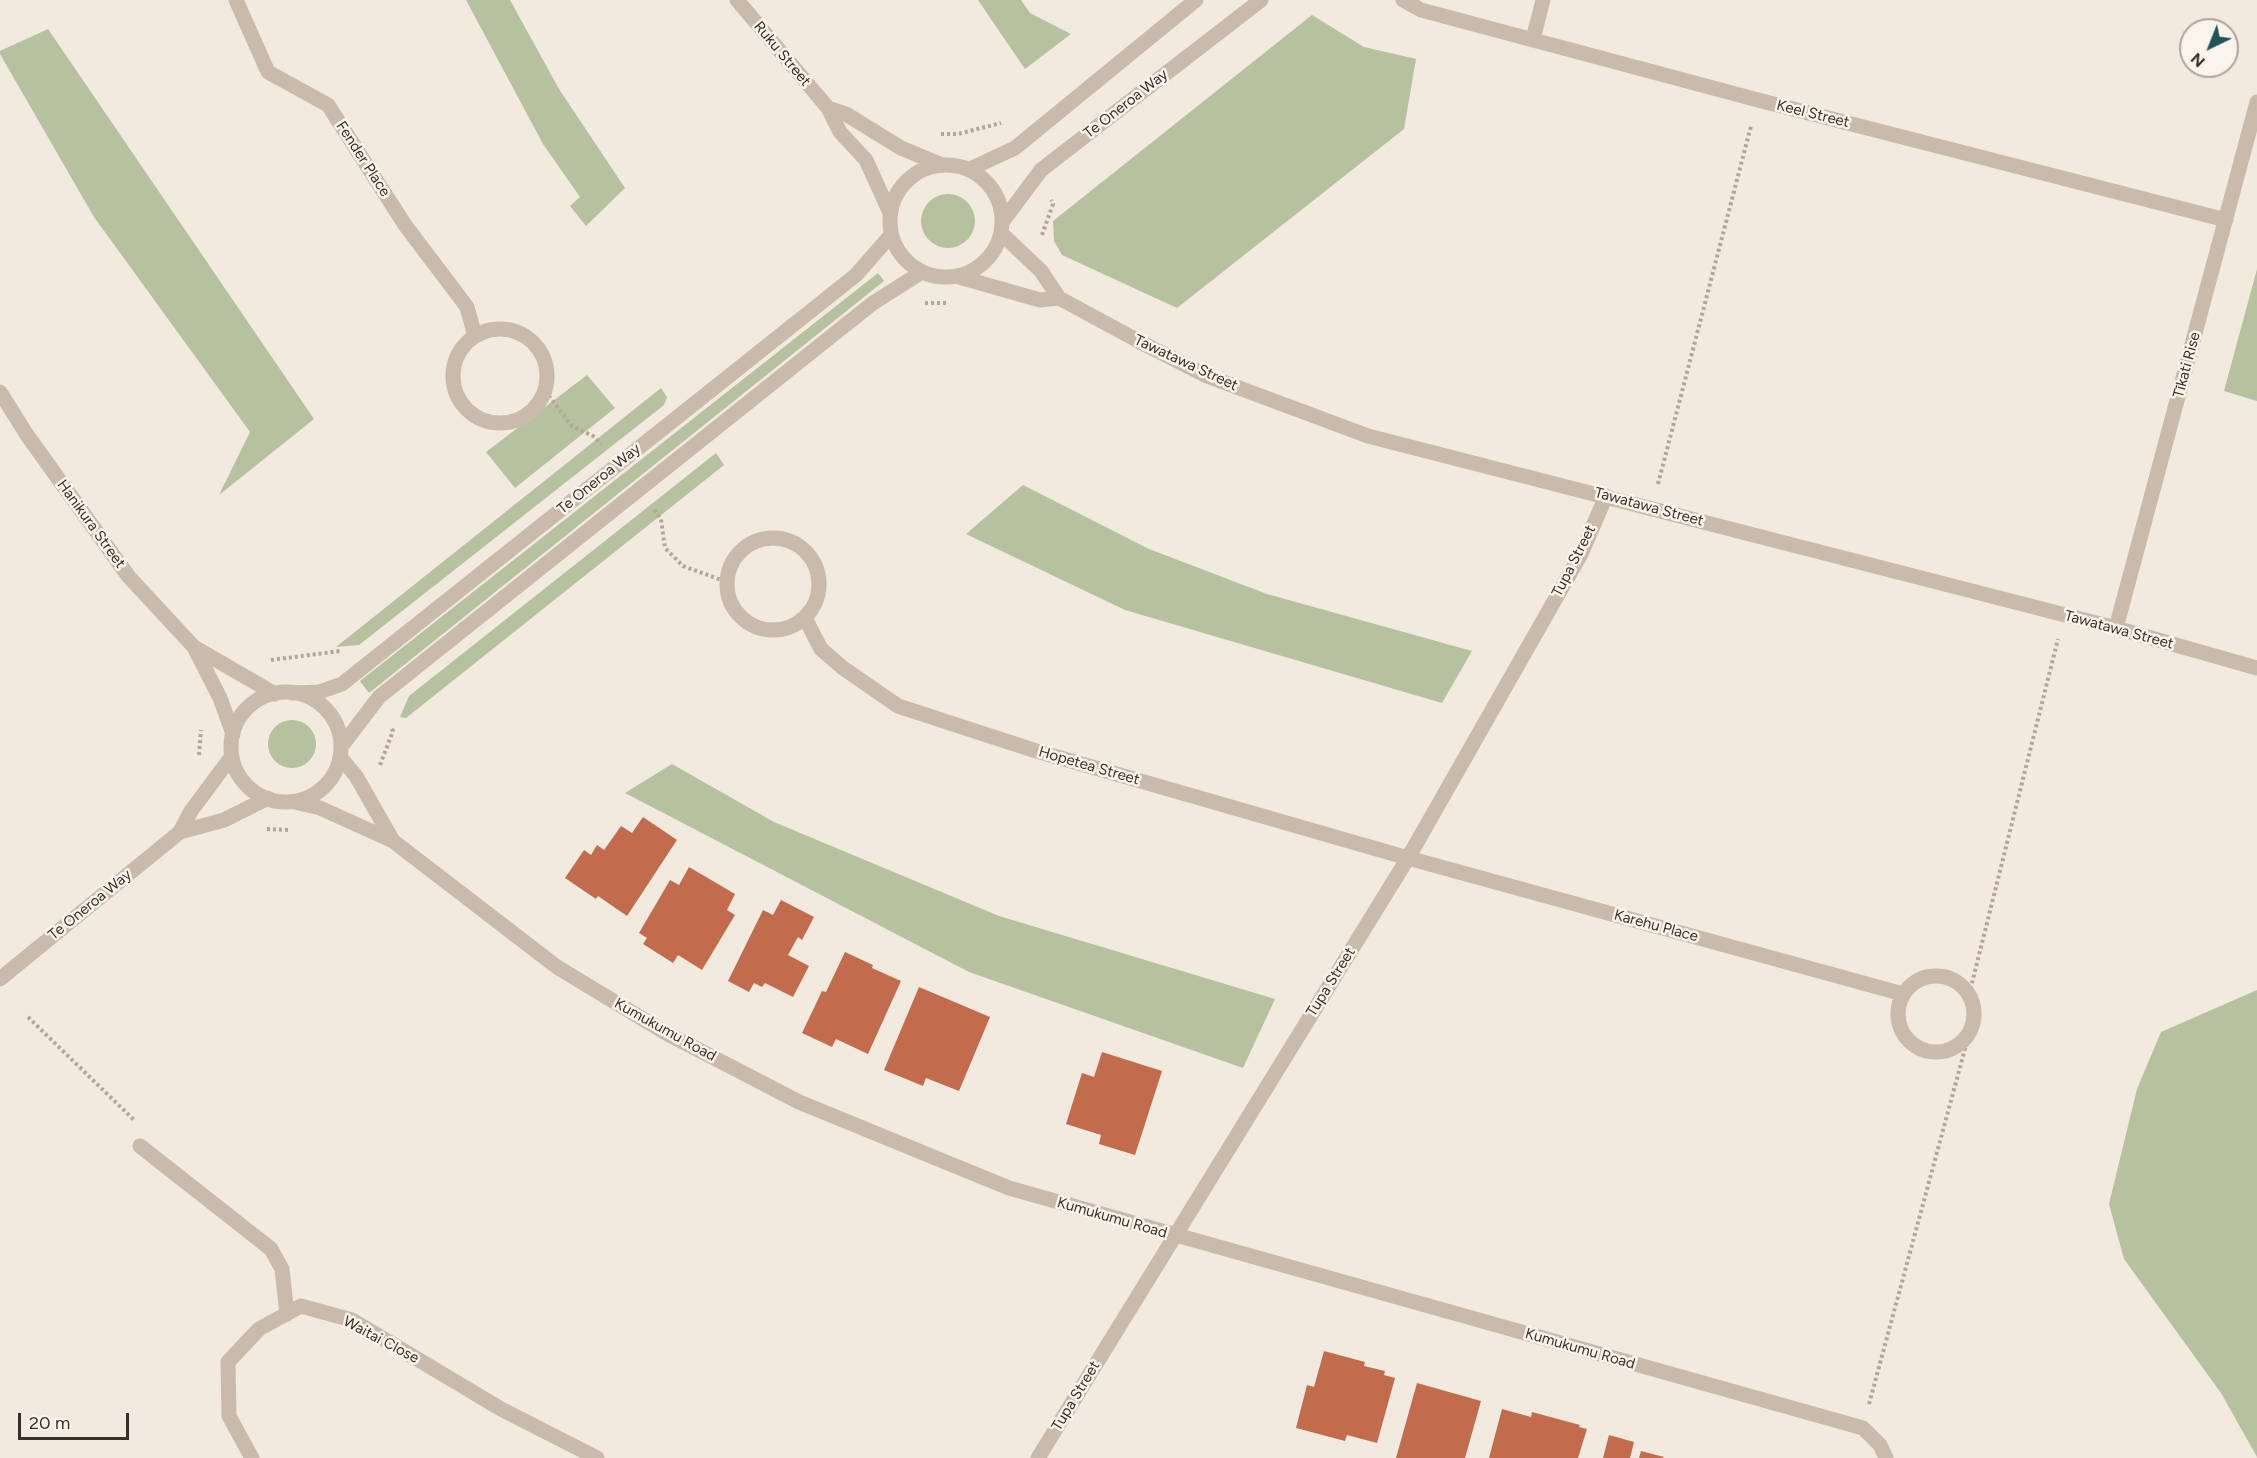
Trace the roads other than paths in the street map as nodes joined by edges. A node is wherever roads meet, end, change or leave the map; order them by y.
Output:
1 (236, 0) edge
2 (737, 0) edge
3 (1196, 0) edge
4 (1261, 0) edge
5 (1403, 0) edge
6 (1543, 0) edge
7 (1533, 39) junction
8 (2257, 102) edge
9 (828, 108) junction
10 (942, 165) junction
11 (970, 169) junction
12 (890, 213) junction
13 (2226, 220) junction
14 (1003, 227) junction
15 (891, 235) junction
16 (922, 272) junction
17 (959, 277) junction
18 (1059, 298) junction
19 (475, 336) junction
20 (0, 392) edge
21 (1606, 496) junction
22 (805, 618) junction
23 (2116, 627) junction
24 (194, 647) junction
25 (2257, 668) edge
26 (291, 693) junction
27 (275, 694) junction
28 (233, 734) junction
29 (341, 752) junction
30 (232, 756) junction
31 (268, 798) junction
32 (295, 802) junction
33 (180, 832) junction
34 (393, 841) junction
35 (1408, 858) junction
36 (0, 979) edge
37 (1903, 994) junction
38 (140, 1146) dead end
39 (1174, 1236) junction
40 (287, 1314) junction
41 (252, 1458) edge
42 (597, 1458) edge
43 (1038, 1458) edge
44 (1886, 1458) edge

1 - 19 street, Fender Place
2 - 9 street, Ruku Street
3 - 11 street
4 - 14 street, Te Oneroa Way
5 - 7 street, Keel Street
6 - 7 street
7 - 13 street, Keel Street
8 - 13 street, Tīkati Rise
9 - 10 street, Ruku Street
9 - 12 street, Ruku Street
10 - 11 street
10 - 12 street
11 - 14 street
12 - 15 street
13 - 23 street, Tīkati Rise
14 - 17 street, Te Oneroa Way
14 - 18 street, Tawatawa Street
15 - 16 street
15 - 26 street, Te Oneroa Way
16 - 17 street
16 - 29 street
17 - 18 street, Tawatawa Street
18 - 21 street, Tawatawa Street
19 - 19 street
20 - 24 street, Hanikura Street
21 - 23 street, Tawatawa Street
21 - 35 street, Tupa Street
22 - 22 street
22 - 35 street, Hopetea Street
23 - 25 street, Tawatawa Street
24 - 27 street, Hanikura Street
24 - 28 street, Hanikura Street
26 - 27 street, Te Oneroa Way
26 - 29 street, Te Oneroa Way
27 - 28 street, Te Oneroa Way
28 - 30 street, Te Oneroa Way
29 - 32 street
29 - 34 street, Kumukumu Road
30 - 31 street, Te Oneroa Way
30 - 33 street, Te Oneroa Way
31 - 32 street, Te Oneroa Way
31 - 33 street, Te Oneroa Way
32 - 34 street, Kumukumu Road
33 - 36 street, Te Oneroa Way
34 - 39 street, Kumukumu Road
35 - 37 street, Karehu Place
35 - 39 street, Tupa Street
37 - 37 street
38 - 40 street
39 - 43 street, Tupa Street
39 - 44 street, Kumukumu Road
40 - 41 street, Waitai Close
40 - 42 street, Waitai Close

